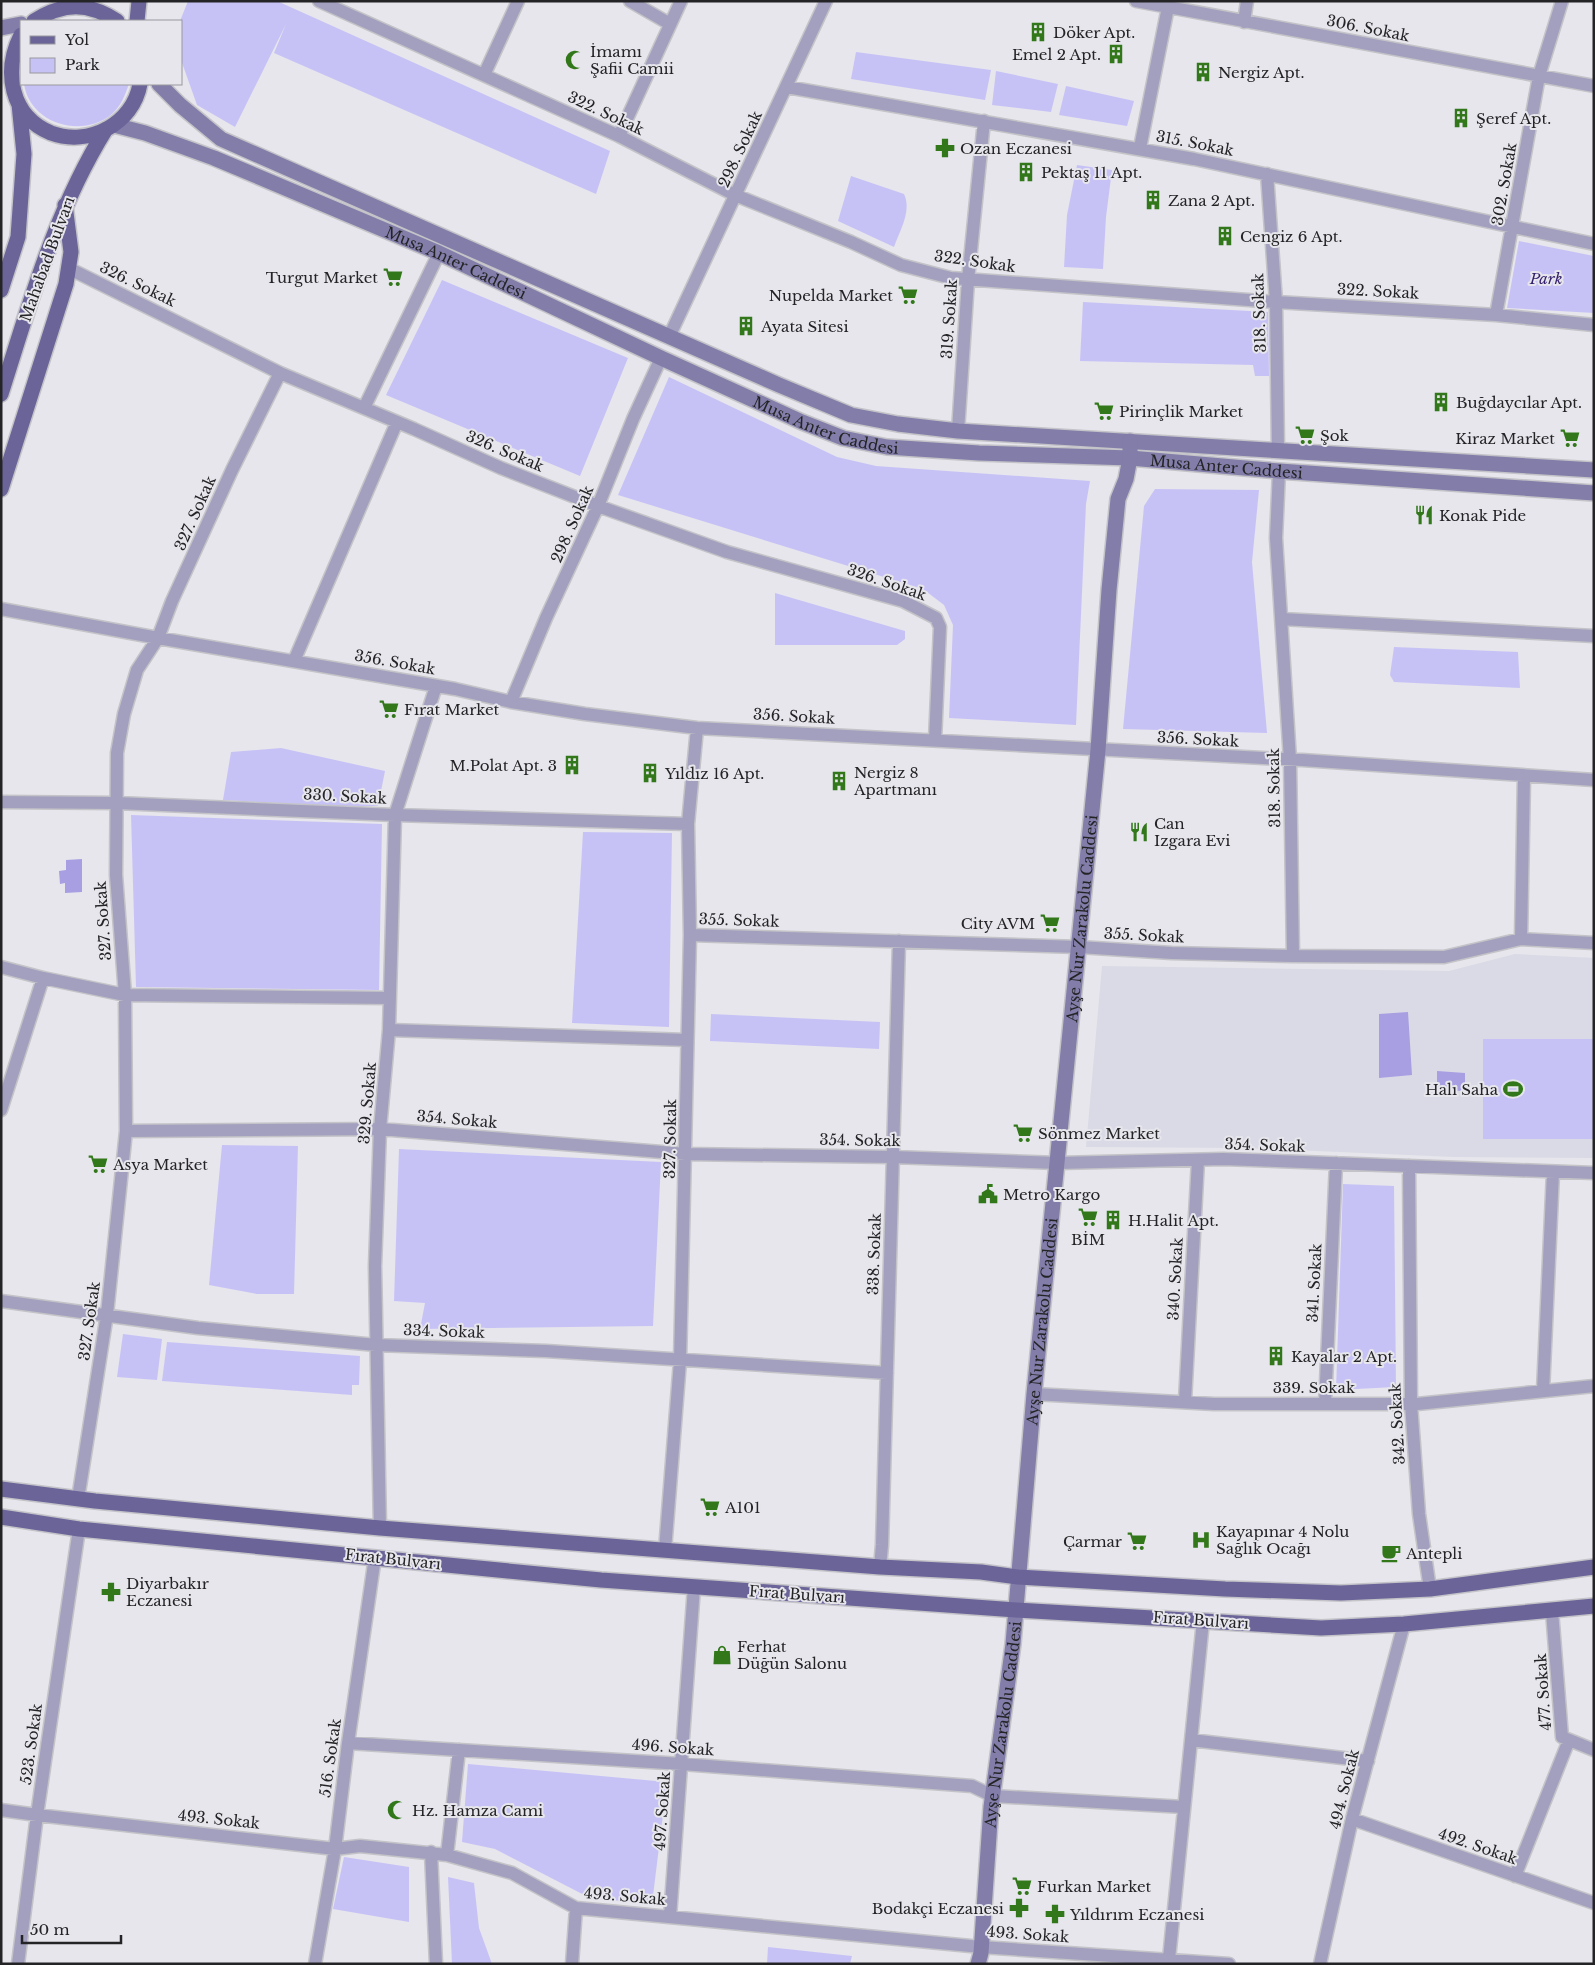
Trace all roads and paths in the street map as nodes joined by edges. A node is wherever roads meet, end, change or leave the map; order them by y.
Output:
1 (139, 1) edge
2 (319, 1) edge
3 (518, 1) edge
4 (630, 1) edge
5 (681, 1) edge
6 (826, 1) edge
7 (1136, 1) edge
8 (1247, 1) edge
9 (1562, 1) edge
10 (52, 7) edge
11 (1168, 7) junction
12 (35, 20) edge
13 (116, 20) edge
14 (138, 20) edge
15 (1244, 22) junction
16 (20, 24) edge
17 (670, 24) junction
18 (1, 28) edge
19 (20, 38) edge
20 (484, 75) junction
21 (1539, 76) junction
22 (6, 80) edge
23 (140, 85) edge
24 (160, 85) edge
25 (1594, 86) edge
26 (787, 87) junction
27 (19, 104) junction
28 (984, 121) junction
29 (110, 127) junction
30 (619, 136) junction
31 (1140, 148) junction
32 (1267, 174) junction
33 (736, 195) junction
34 (65, 205) junction
35 (1513, 228) junction
36 (1594, 244) edge
37 (439, 253) junction
38 (68, 268) junction
39 (968, 280) junction
40 (1, 290) edge
41 (1276, 302) junction
42 (1496, 315) junction
43 (1594, 325) edge
44 (670, 337) junction
45 (661, 358) junction
46 (280, 373) junction
47 (1, 394) edge
48 (364, 408) junction
49 (397, 422) junction
50 (958, 431) junction
51 (1130, 441) junction
52 (1278, 451) junction
53 (1130, 458) junction
54 (1594, 470) edge
55 (1279, 471) junction
56 (1, 489) edge
57 (1594, 493) edge
58 (598, 506) junction
59 (1, 609) edge
60 (1282, 619) junction
61 (1594, 636) edge
62 (158, 638) junction
63 (294, 661) junction
64 (436, 686) junction
65 (512, 702) junction
66 (696, 728) junction
67 (936, 740) junction
68 (1098, 750) junction
69 (1290, 760) junction
70 (1524, 776) junction
71 (1594, 780) edge
72 (1, 802) edge
73 (117, 803) junction
74 (395, 815) junction
75 (688, 824) junction
76 (690, 935) junction
77 (1521, 938) junction
78 (899, 941) junction
79 (1594, 943) edge
80 (1078, 947) junction
81 (1293, 956) junction
82 (1, 967) edge
83 (43, 978) junction
84 (125, 995) junction
85 (390, 998) junction
86 (389, 1030) junction
87 (687, 1040) junction
88 (1, 1110) edge
89 (380, 1129) junction
90 (126, 1132) junction
91 (686, 1154) junction
92 (893, 1157) junction
93 (1198, 1160) junction
94 (1058, 1163) junction
95 (1336, 1164) junction
96 (1409, 1166) junction
97 (1553, 1172) junction
98 (1594, 1173) edge
99 (1, 1301) edge
100 (107, 1314) junction
101 (376, 1345) junction
102 (680, 1361) junction
103 (887, 1374) junction
104 (1594, 1386) edge
105 (1543, 1391) junction
106 (1034, 1394) junction
107 (1185, 1401) junction
108 (1325, 1404) junction
109 (1411, 1404) junction
110 (1, 1489) edge
111 (78, 1499) junction
112 (1, 1516) edge
113 (380, 1528) junction
114 (80, 1529) junction
115 (665, 1550) junction
116 (375, 1557) junction
117 (880, 1567) junction
118 (1594, 1567) edge
119 (1018, 1577) junction
120 (694, 1587) junction
121 (1430, 1589) junction
122 (1594, 1606) edge
123 (1016, 1610) junction
124 (1552, 1611) junction
125 (1203, 1620) junction
126 (1404, 1624) junction
127 (1191, 1740) junction
128 (1569, 1740) junction
129 (348, 1743) junction
130 (459, 1750) junction
131 (1594, 1750) edge
132 (1368, 1761) junction
133 (682, 1764) junction
134 (993, 1796) junction
135 (1184, 1807) junction
136 (1, 1810) edge
137 (37, 1815) junction
138 (1352, 1819) junction
139 (335, 1849) junction
140 (431, 1852) junction
141 (447, 1855) junction
142 (1515, 1876) junction
143 (1594, 1903) edge
144 (576, 1908) junction
145 (670, 1917) junction
146 (981, 1947) junction
147 (1169, 1959) junction
148 (18, 1964) edge
149 (315, 1964) edge
150 (436, 1964) edge
151 (572, 1964) edge
152 (978, 1964) edge
153 (1229, 1964) edge
154 (1320, 1964) edge

1 - 14 main road
2 - 20 street, 322. Sokak
3 - 20 street
4 - 17 street
5 - 17 street
6 - 26 street, 298. Sokak
7 - 11 street, 306. Sokak
8 - 15 street
9 - 21 street, 302. Sokak
10 - 12 main road
10 - 13 main road
11 - 15 street, 306. Sokak
11 - 31 street
15 - 21 street, 306. Sokak
16 - 18 main road
17 - 30 street
19 - 22 main road
20 - 30 street, 322. Sokak
21 - 25 street, 306. Sokak
21 - 35 street, 302. Sokak
22 - 27 main road
23 - 29 main road
24 - 44 main road, Musa Anter Caddesi
26 - 28 street, 315. Sokak
26 - 33 street, 298. Sokak
27 - 29 main road
27 - 40 main road
28 - 31 street, 315. Sokak
28 - 39 street, 319. Sokak
29 - 34 main road, Mahabad Bulvarı
29 - 37 main road, Musa Anter Caddesi
30 - 33 street, 322. Sokak
31 - 32 street, 315. Sokak
32 - 35 street, 315. Sokak
32 - 41 street, 318. Sokak
33 - 39 street, 322. Sokak
33 - 44 street, 298. Sokak
34 - 38 main road
34 - 47 main road, Mahabad Bulvarı
35 - 36 street, 315. Sokak
35 - 42 street, 302. Sokak
37 - 45 main road, Musa Anter Caddesi
37 - 48 street
38 - 46 street, 326. Sokak
38 - 56 main road
39 - 41 street, 322. Sokak
39 - 50 street, 319. Sokak
41 - 42 street, 322. Sokak
41 - 52 street, 318. Sokak
42 - 43 street, 322. Sokak
44 - 50 main road, Musa Anter Caddesi
45 - 53 main road, Musa Anter Caddesi
45 - 58 street, 298. Sokak
46 - 48 street, 326. Sokak
46 - 62 street, 327. Sokak
48 - 49 street, 326. Sokak
49 - 58 street, 326. Sokak
49 - 63 street
50 - 51 main road, Musa Anter Caddesi
51 - 52 main road, Musa Anter Caddesi
51 - 53 main road, Ayşe Nur Zarakolu Caddesi
52 - 54 main road, Musa Anter Caddesi
53 - 55 main road, Musa Anter Caddesi
53 - 68 main road, Ayşe Nur Zarakolu Caddesi
55 - 57 main road, Musa Anter Caddesi
55 - 60 street, 318. Sokak
58 - 65 street, 298. Sokak
58 - 67 street, 326. Sokak
59 - 62 street, 356. Sokak
60 - 61 street
60 - 69 street, 318. Sokak
62 - 63 street, 356. Sokak
62 - 73 street, 327. Sokak
63 - 64 street, 356. Sokak
64 - 65 street, 356. Sokak
64 - 74 street, 329. Sokak
65 - 66 street, 356. Sokak
66 - 67 street, 356. Sokak
66 - 75 street, 327. Sokak
67 - 68 street, 356. Sokak
68 - 69 street, 356. Sokak
68 - 80 main road, Ayşe Nur Zarakolu Caddesi
69 - 70 street, 356. Sokak
69 - 81 street, 318. Sokak
70 - 71 street, 356. Sokak
70 - 77 street
72 - 73 street, 330. Sokak
73 - 74 street, 330. Sokak
73 - 84 street, 327. Sokak
74 - 75 street, 330. Sokak
74 - 85 street, 329. Sokak
75 - 76 street, 327. Sokak
76 - 78 street, 355. Sokak
76 - 87 street, 327. Sokak
77 - 79 street, 355. Sokak
77 - 81 street, 355. Sokak
78 - 80 street, 355. Sokak
78 - 92 street, 338. Sokak
80 - 81 street, 355. Sokak
80 - 94 main road, Ayşe Nur Zarakolu Caddesi
82 - 83 street
83 - 84 street
83 - 88 street
84 - 85 street
84 - 90 street, 327. Sokak
85 - 86 street, 329. Sokak
86 - 87 street
86 - 89 street, 329. Sokak
87 - 91 street, 327. Sokak
89 - 90 street, 354. Sokak
89 - 91 street, 354. Sokak
89 - 101 street, 329. Sokak
90 - 100 street, 327. Sokak
91 - 92 street, 354. Sokak
91 - 102 street, 327. Sokak
92 - 94 street, 354. Sokak
92 - 103 street, 338. Sokak
93 - 94 street, 354. Sokak
93 - 95 street, 354. Sokak
93 - 107 street, 340. Sokak
94 - 106 main road, Ayşe Nur Zarakolu Caddesi
95 - 96 street, 354. Sokak
95 - 108 street, 341. Sokak
96 - 97 street, 354. Sokak
96 - 109 street, 342. Sokak
97 - 98 street, 354. Sokak
97 - 105 street
99 - 100 street, 334. Sokak
100 - 101 street, 334. Sokak
100 - 111 street, 327. Sokak
101 - 102 street, 334. Sokak
101 - 113 street, 329. Sokak
102 - 103 street, 334. Sokak
102 - 115 street, 327. Sokak
103 - 117 street, 338. Sokak
104 - 105 street, 339. Sokak
105 - 109 street, 339. Sokak
106 - 107 street, 339. Sokak
106 - 119 main road, Ayşe Nur Zarakolu Caddesi
107 - 108 street, 339. Sokak
108 - 109 street, 339. Sokak
109 - 121 street, 342. Sokak
110 - 111 main road, Fırat Bulvarı
111 - 113 main road, Fırat Bulvarı
112 - 114 main road, Fırat Bulvarı
113 - 115 main road, Fırat Bulvarı
114 - 116 main road, Fırat Bulvarı
114 - 137 street, 523. Sokak
115 - 117 main road, Fırat Bulvarı
116 - 120 main road, Fırat Bulvarı
116 - 129 street, 516. Sokak
117 - 119 main road, Fırat Bulvarı
118 - 121 main road, Fırat Bulvarı
119 - 121 main road, Fırat Bulvarı
119 - 123 main road, Ayşe Nur Zarakolu Caddesi
120 - 123 main road, Fırat Bulvarı
120 - 133 street, 497. Sokak
122 - 124 main road, Fırat Bulvarı
123 - 125 main road, Fırat Bulvarı
123 - 134 main road, Ayşe Nur Zarakolu Caddesi
124 - 126 main road, Fırat Bulvarı
124 - 128 street, 477. Sokak
125 - 126 main road, Fırat Bulvarı
125 - 127 street
126 - 132 street, 494. Sokak
127 - 132 street
127 - 135 street
128 - 131 street, 477. Sokak
128 - 142 street
129 - 130 street, 496. Sokak
129 - 139 street, 516. Sokak
130 - 133 street, 496. Sokak
130 - 141 street
132 - 138 street, 494. Sokak
133 - 134 street, 496. Sokak
133 - 145 street, 497. Sokak
134 - 135 street
134 - 146 main road, Ayşe Nur Zarakolu Caddesi
135 - 147 street
136 - 137 street, 493. Sokak
137 - 139 street, 493. Sokak
137 - 148 street, 523. Sokak
138 - 142 street, 492. Sokak
138 - 154 street, 494. Sokak
139 - 140 street, 493. Sokak
139 - 149 street, 516. Sokak
140 - 141 street, 493. Sokak
140 - 150 street
141 - 144 street, 493. Sokak
142 - 143 street, 492. Sokak
144 - 145 street, 493. Sokak
144 - 151 street
145 - 146 street, 493. Sokak
146 - 147 street, 493. Sokak
146 - 152 main road, Ayşe Nur Zarakolu Caddesi
147 - 153 street, 493. Sokak

